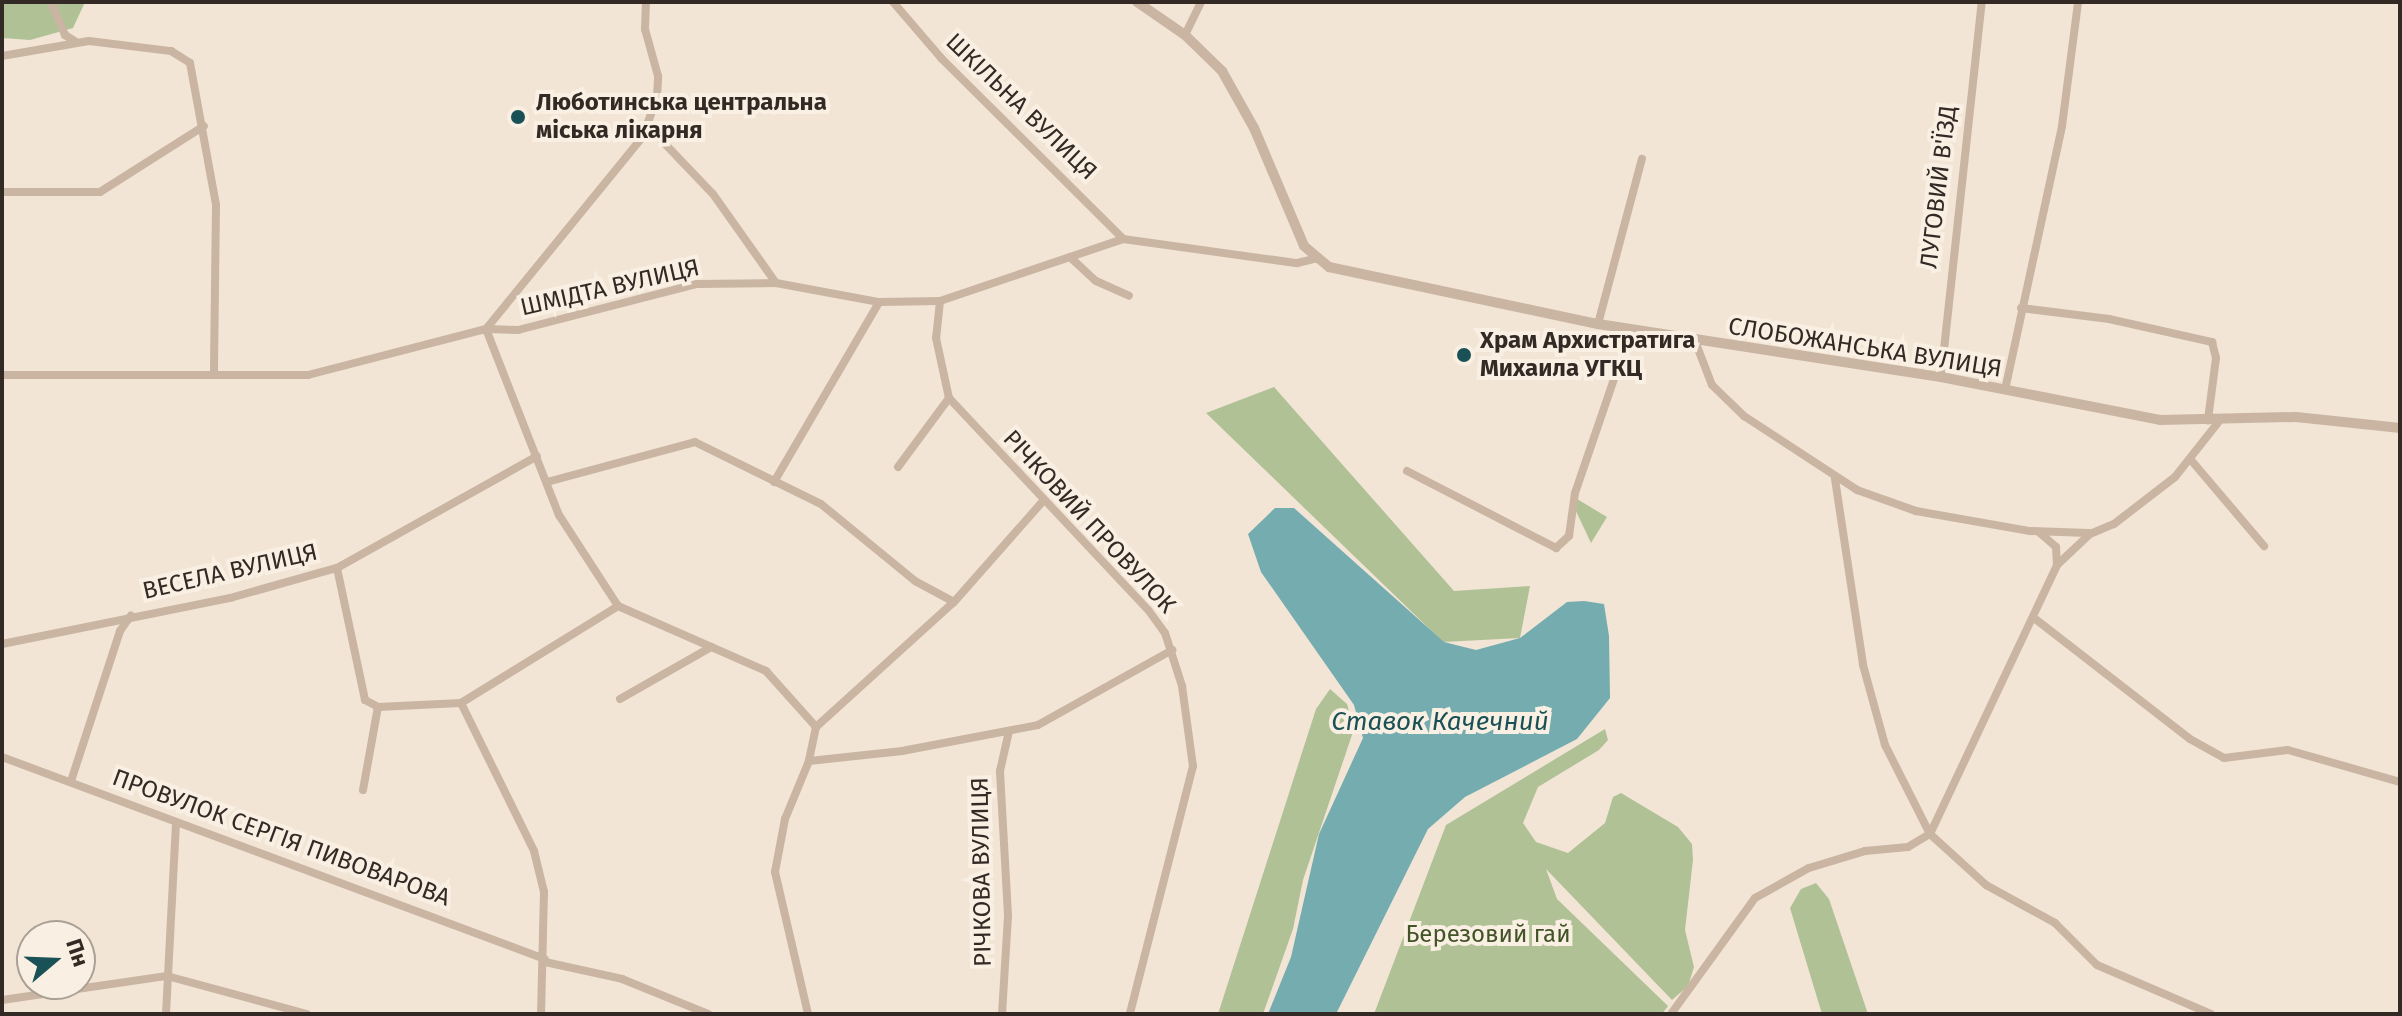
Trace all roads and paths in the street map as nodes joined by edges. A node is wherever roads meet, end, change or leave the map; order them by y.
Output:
1 (51, 2) edge
2 (646, 2) edge
3 (893, 2) edge
4 (1137, 2) edge
5 (1201, 2) edge
6 (1982, 2) edge
7 (2078, 2) edge
8 (1185, 35) junction
9 (76, 42) junction
10 (2, 56) edge
11 (647, 125) junction
12 (204, 126) junction
13 (1642, 159) dead end
14 (2, 192) edge
15 (1123, 239) junction
16 (1070, 257) junction
17 (1315, 259) junction
18 (776, 283) junction
19 (1129, 296) dead end
20 (940, 301) junction
21 (879, 302) junction
22 (2021, 308) junction
23 (1598, 324) junction
24 (486, 329) junction
25 (1631, 329) junction
26 (1695, 341) junction
27 (2, 375) edge
28 (214, 375) junction
29 (1941, 377) junction
30 (2005, 390) junction
31 (949, 398) junction
32 (2208, 420) junction
33 (2220, 420) junction
34 (2400, 428) edge
35 (537, 456) junction
36 (2191, 460) junction
37 (898, 467) dead end
38 (1407, 471) dead end
39 (1835, 479) junction
40 (547, 482) junction
41 (774, 482) junction
42 (1043, 501) junction
43 (2036, 531) junction
44 (2090, 534) junction
45 (2264, 546) dead end
46 (2057, 565) junction
47 (337, 568) junction
48 (954, 602) junction
49 (618, 606) junction
50 (131, 615) junction
51 (2034, 618) junction
52 (2, 644) edge
53 (711, 647) junction
54 (1172, 650) junction
55 (620, 699) dead end
56 (461, 703) junction
57 (378, 707) junction
58 (816, 727) junction
59 (1009, 731) junction
60 (2, 757) edge
61 (809, 761) junction
62 (71, 781) junction
63 (2400, 782) edge
64 (363, 790) dead end
65 (176, 822) junction
66 (1930, 834) junction
67 (545, 961) junction
68 (167, 976) junction
69 (2, 1000) edge
70 (166, 1014) edge
71 (307, 1014) edge
72 (541, 1014) edge
73 (708, 1014) edge
74 (808, 1014) edge
75 (1002, 1014) edge
76 (1130, 1014) edge
77 (1671, 1014) edge
78 (2211, 1014) edge

1 - 9 street
2 - 11 street
3 - 15 street, ШКІЛЬНА ВУЛИЦЯ
4 - 8 street
5 - 8 street
6 - 29 street, ЛУГОВИЙ В'ЇЗД
7 - 22 street
8 - 17 street
9 - 10 street
9 - 12 street
11 - 18 street
11 - 24 street
12 - 14 street
12 - 28 street
13 - 23 street
15 - 16 street, ШМІДТА ВУЛИЦЯ
15 - 17 street, ШМІДТА ВУЛИЦЯ
16 - 19 street
16 - 20 street, ШМІДТА ВУЛИЦЯ
17 - 23 street, СЛОБОЖАНСЬКА ВУЛИЦЯ
18 - 21 street, ШМІДТА ВУЛИЦЯ
18 - 24 street, ШМІДТА ВУЛИЦЯ
20 - 21 street, ШМІДТА ВУЛИЦЯ
20 - 31 street
21 - 41 street
22 - 30 street
22 - 32 street
23 - 25 street, СЛОБОЖАНСЬКА ВУЛИЦЯ
24 - 28 street, ШМІДТА ВУЛИЦЯ
24 - 35 street
25 - 26 street, СЛОБОЖАНСЬКА ВУЛИЦЯ
25 - 38 street
26 - 29 street, СЛОБОЖАНСЬКА ВУЛИЦЯ
26 - 39 street
27 - 28 street, ШМІДТА ВУЛИЦЯ
29 - 30 street, СЛОБОЖАНСЬКА ВУЛИЦЯ
30 - 32 street, СЛОБОЖАНСЬКА ВУЛИЦЯ
31 - 37 street
31 - 42 street, РІЧКОВИЙ ПРОВУЛОК
32 - 33 street, СЛОБОЖАНСЬКА ВУЛИЦЯ
33 - 34 street, СЛОБОЖАНСЬКА ВУЛИЦЯ
33 - 36 street
35 - 40 street
35 - 47 street, ВЕСЕЛА ВУЛИЦЯ
36 - 44 street
36 - 45 street
39 - 43 street
39 - 66 street
40 - 41 street
40 - 49 street
41 - 48 street
42 - 48 street
42 - 54 street, РІЧКОВИЙ ПРОВУЛОК
43 - 44 street
43 - 46 street
44 - 46 street
46 - 51 street
47 - 50 street, ВЕСЕЛА ВУЛИЦЯ
47 - 57 street
48 - 58 street
49 - 53 street
49 - 56 street
50 - 52 street, ВЕСЕЛА ВУЛИЦЯ
50 - 62 street
51 - 63 street
51 - 66 street
53 - 55 street
53 - 58 street
54 - 59 street
54 - 76 street, РІЧКОВИЙ ПРОВУЛОК
56 - 57 street
56 - 67 street
57 - 64 street
58 - 61 street
59 - 61 street
59 - 75 street, РІЧКОВА ВУЛИЦЯ
60 - 62 street, ПРОВУЛОК СЕРГІЯ ПИВОВАРОВА
61 - 74 street
62 - 65 street, ПРОВУЛОК СЕРГІЯ ПИВОВАРОВА
65 - 67 street, ПРОВУЛОК СЕРГІЯ ПИВОВАРОВА
65 - 68 street
66 - 77 street
66 - 78 street
67 - 72 street
67 - 73 street, ПРОВУЛОК СЕРГІЯ ПИВОВАРОВА
68 - 69 street
68 - 70 street
68 - 71 street

